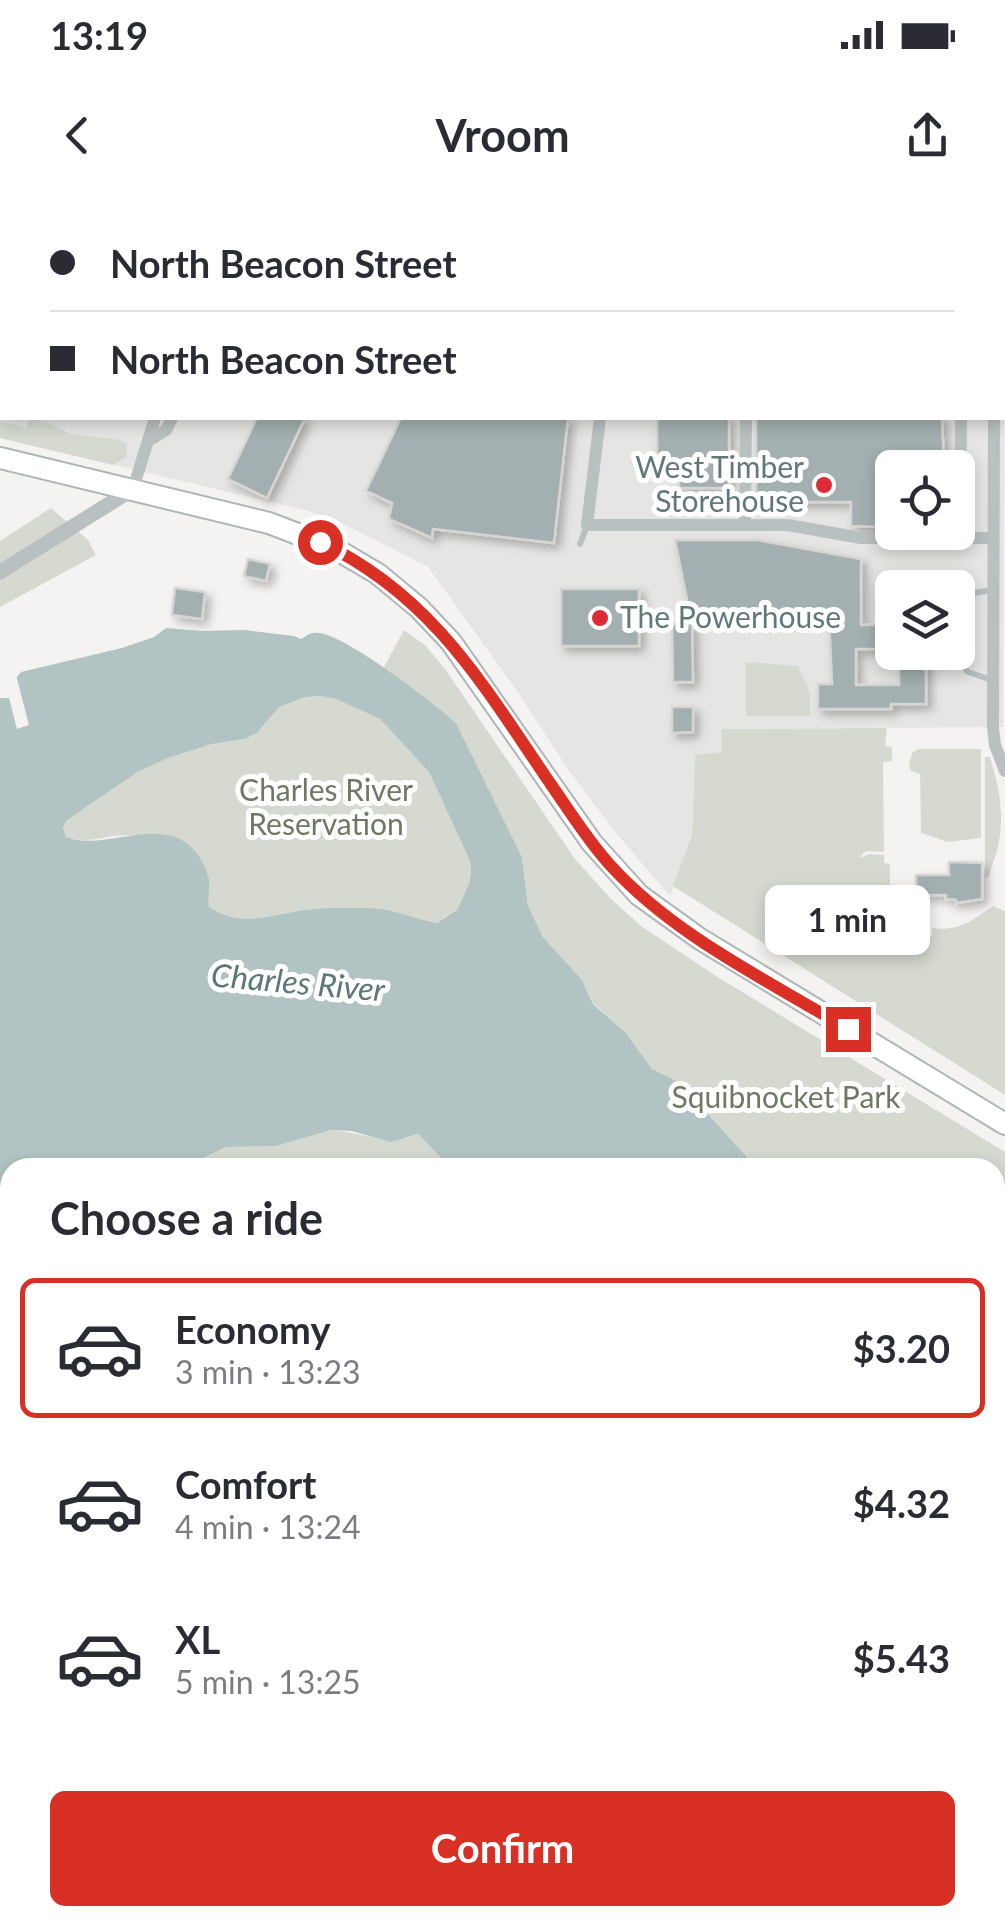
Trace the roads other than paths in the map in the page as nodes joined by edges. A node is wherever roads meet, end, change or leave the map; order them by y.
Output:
1 (155, 420) edge
2 (171, 420) edge
3 (600, 420) edge
4 (746, 420) edge
5 (960, 420) edge
6 (994, 420) edge
7 (151, 439) junction
8 (960, 450) edge
9 (0, 458) edge
10 (133, 489) junction
11 (745, 524) junction
12 (587, 525) junction
13 (975, 537) edge
14 (875, 538) edge
15 (992, 538) junction
16 (580, 544) dead end
17 (0, 572) edge
18 (994, 590) junction
19 (975, 593) edge
20 (966, 670) edge
21 (993, 680) junction
22 (1005, 771) edge
23 (1005, 1124) edge

1 - 7 street
2 - 7 street
3 - 12 street
4 - 11 street
5 - 8 street
6 - 15 street
7 - 10 street
9 - 10 main road
10 - 17 street
10 - 23 main road
11 - 12 street
11 - 14 street
12 - 16 lane
13 - 15 street
15 - 18 street
18 - 19 lane
18 - 21 street
20 - 21 lane
21 - 22 street

